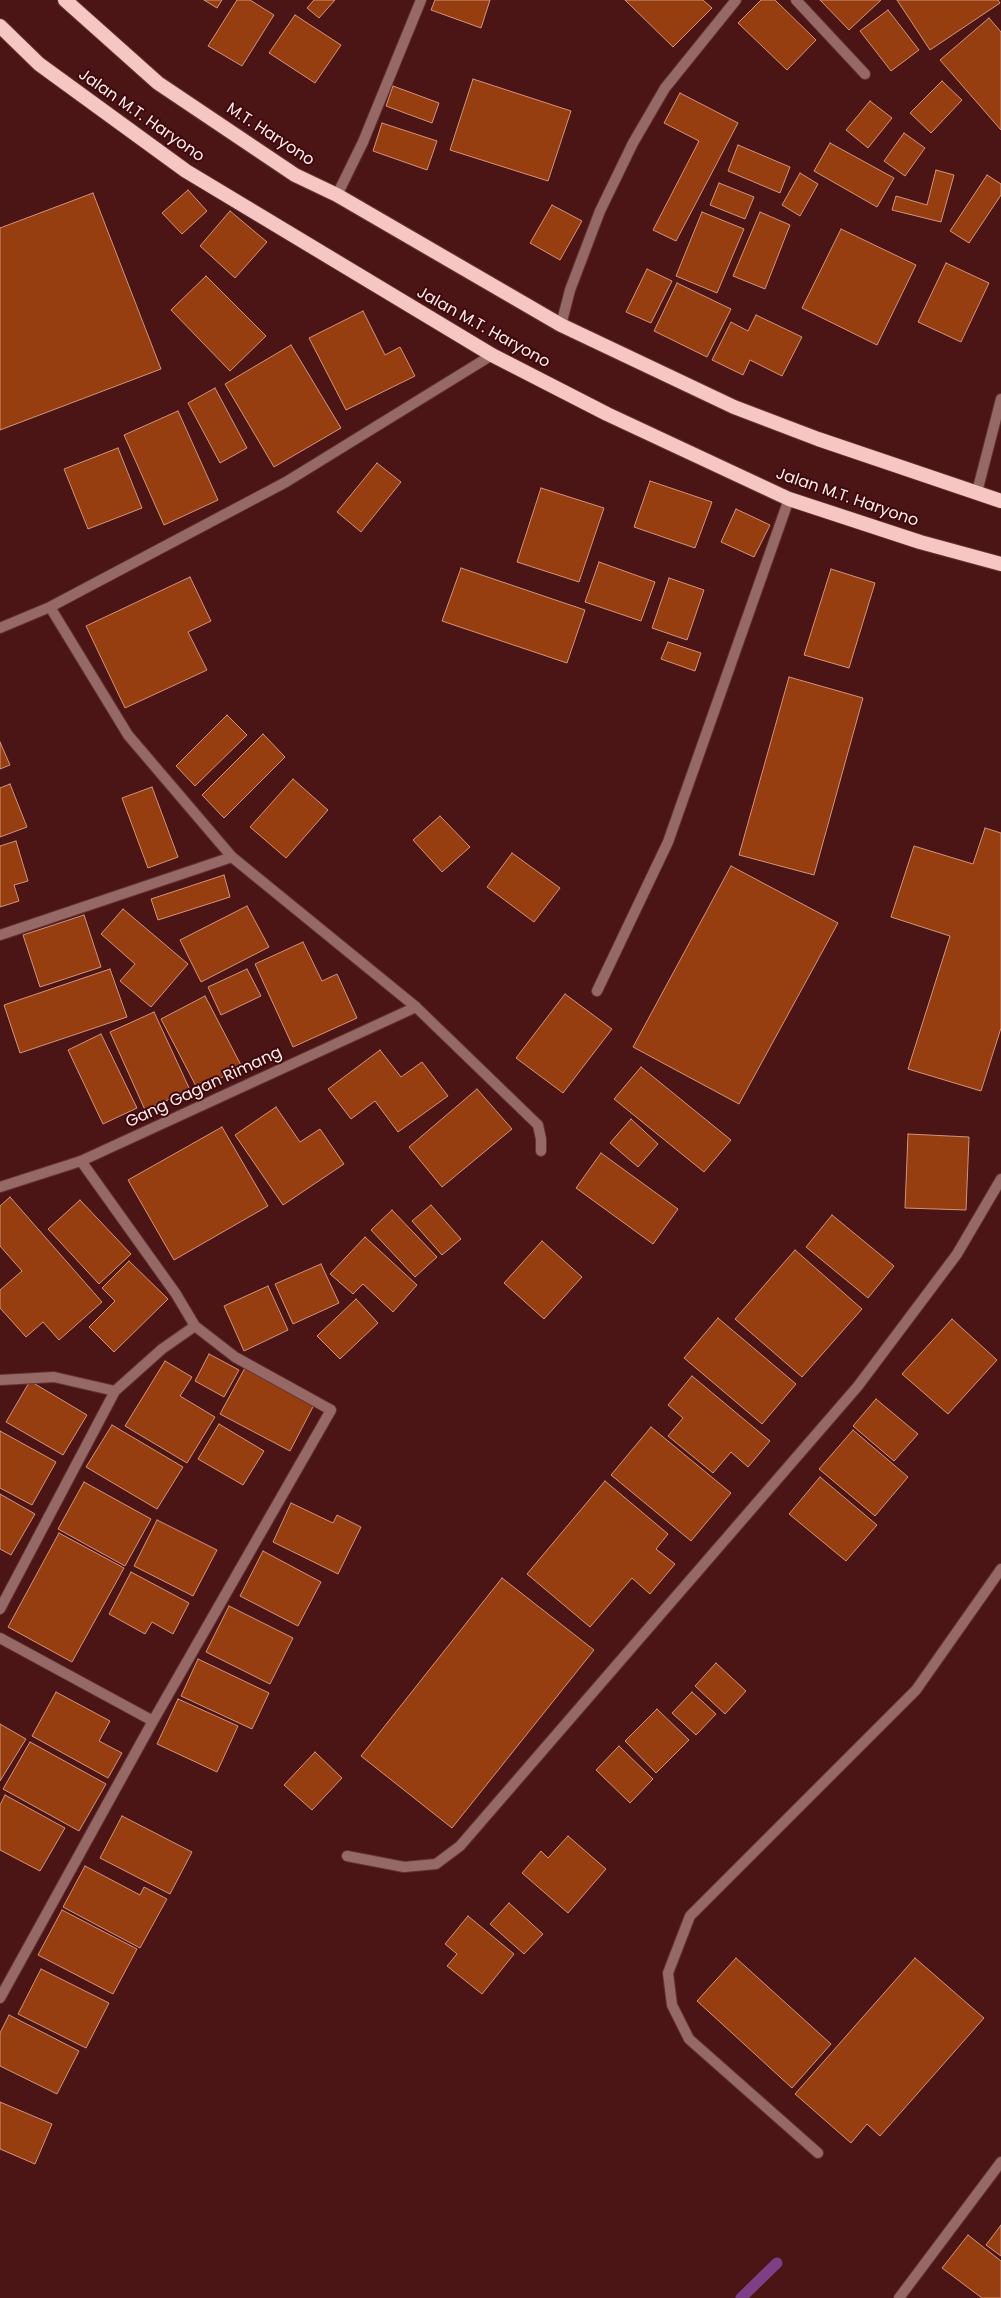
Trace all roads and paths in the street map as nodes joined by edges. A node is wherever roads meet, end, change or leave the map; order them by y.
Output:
1 (65, 0) edge
2 (421, 0) edge
3 (736, 0) edge
4 (796, 0) edge
5 (0, 26) edge
6 (865, 74) dead end
7 (337, 195) junction
8 (561, 325) junction
9 (492, 355) junction
10 (1001, 399) edge
11 (977, 492) junction
12 (789, 499) junction
13 (1001, 500) edge
14 (1001, 564) edge
15 (50, 606) junction
16 (0, 628) edge
17 (232, 857) junction
18 (0, 935) edge
19 (597, 991) dead end
20 (416, 1007) junction
21 (541, 1151) dead end
22 (81, 1161) junction
23 (1001, 1178) edge
24 (0, 1187) edge
25 (195, 1326) junction
26 (0, 1380) edge
27 (115, 1390) junction
28 (1001, 1570) edge
29 (0, 1609) edge
30 (0, 1638) edge
31 (153, 1721) junction
32 (347, 1856) dead end
33 (0, 1998) edge
34 (818, 2153) dead end
35 (1001, 2162) edge
36 (898, 2298) edge

1 - 7 highway, M.T. Haryono
2 - 7 street
3 - 8 street
4 - 6 street
5 - 9 highway, Jalan M.T. Haryono
7 - 8 highway, M.T. Haryono
8 - 11 highway
9 - 12 highway, Jalan M.T. Haryono
9 - 15 street
10 - 11 street
11 - 13 highway
12 - 14 highway, Jalan M.T. Haryono
12 - 19 street
15 - 16 street
15 - 17 street
17 - 18 street
17 - 20 street
20 - 21 street
20 - 22 street, Gang Gagan Rimang
22 - 24 street, Gang Gagan Rimang
22 - 25 street
23 - 32 street
25 - 27 street
25 - 31 street
26 - 27 street
27 - 29 street
28 - 34 street
30 - 31 street
31 - 33 street
35 - 36 street

